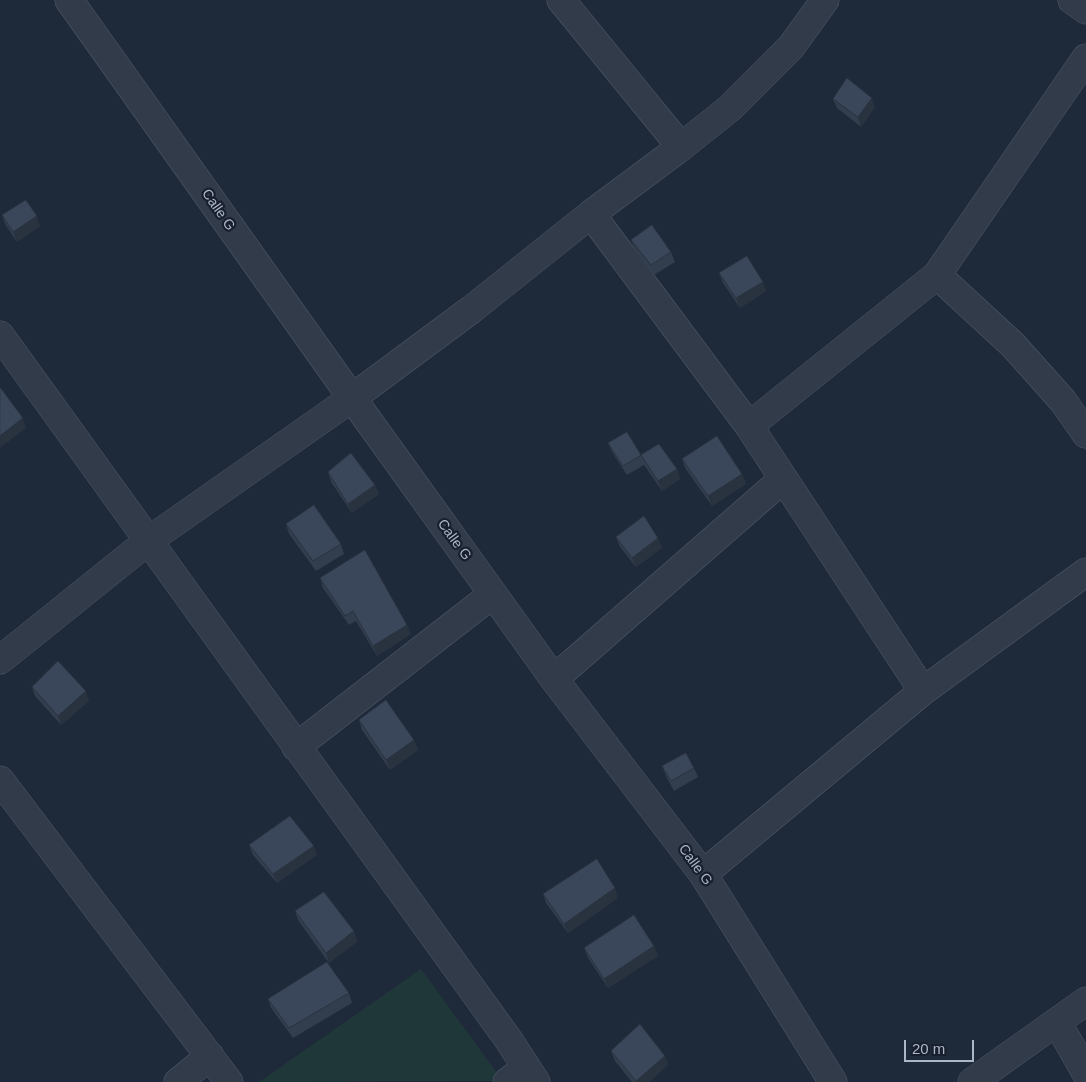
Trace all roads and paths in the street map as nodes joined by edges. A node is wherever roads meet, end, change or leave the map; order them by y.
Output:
1 (69, 0) edge
2 (561, 0) edge
3 (824, 0) edge
4 (1072, 0) edge
5 (1086, 10) edge
6 (1086, 58) edge
7 (682, 147) junction
8 (591, 214) junction
9 (937, 274) junction
10 (0, 334) edge
11 (352, 398) junction
12 (749, 426) junction
13 (1086, 434) edge
14 (783, 479) junction
15 (148, 541) junction
16 (1086, 572) edge
17 (493, 594) junction
18 (0, 660) edge
19 (554, 679) junction
20 (923, 690) junction
21 (296, 747) junction
22 (0, 780) edge
23 (703, 874) junction
24 (1086, 1000) edge
25 (1057, 1022) junction
26 (210, 1056) junction
27 (1086, 1073) edge
28 (523, 1077) edge
29 (178, 1082) edge
30 (229, 1082) edge
31 (832, 1082) edge
32 (972, 1082) edge

1 - 11 street, Calle G
2 - 7 street
3 - 7 street
4 - 5 street
6 - 9 street
7 - 8 street
8 - 11 street
8 - 12 street
9 - 12 street
9 - 13 street
10 - 15 street
11 - 15 street
11 - 17 street, Calle G
12 - 14 street
14 - 19 street
14 - 20 street
15 - 18 street
15 - 21 street
16 - 20 street
17 - 19 street, Calle G
17 - 21 street
19 - 23 street, Calle G
20 - 23 street
21 - 28 street
22 - 26 street
23 - 31 street, Calle G
24 - 25 street
25 - 27 street
25 - 32 street
26 - 29 street
26 - 30 street

